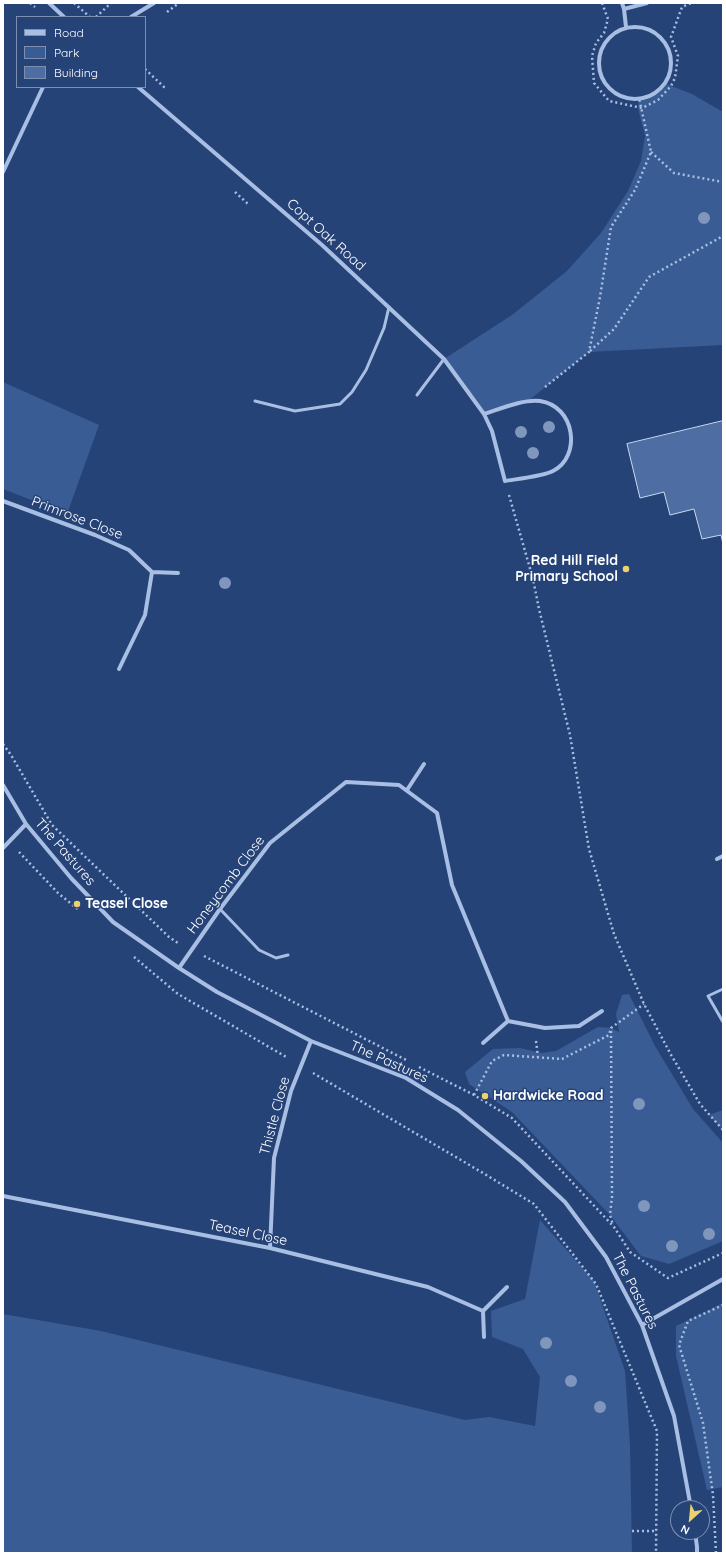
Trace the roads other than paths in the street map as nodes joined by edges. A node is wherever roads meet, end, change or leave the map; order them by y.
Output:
1 (49, 3) edge
2 (154, 3) edge
3 (622, 3) edge
4 (647, 3) edge
5 (624, 9) junction
6 (63, 16) edge
7 (133, 16) edge
8 (626, 28) junction
9 (43, 88) edge
10 (139, 88) edge
11 (3, 172) edge
12 (389, 307) junction
13 (444, 359) junction
14 (417, 395) dead end
15 (255, 401) dead end
16 (484, 414) junction
17 (3, 501) edge
18 (152, 572) junction
19 (178, 573) dead end
20 (119, 669) dead end
21 (424, 764) dead end
22 (3, 785) edge
23 (407, 790) junction
24 (26, 824) junction
25 (3, 848) edge
26 (723, 856) edge
27 (717, 859) dead end
28 (220, 909) junction
29 (288, 955) dead end
30 (179, 968) junction
31 (723, 989) edge
32 (602, 1011) dead end
33 (508, 1021) junction
34 (723, 1022) edge
35 (310, 1041) junction
36 (483, 1043) dead end
37 (3, 1196) edge
38 (270, 1248) junction
39 (723, 1279) edge
40 (507, 1287) dead end
41 (483, 1311) junction
42 (642, 1324) junction
43 (484, 1337) dead end
44 (690, 1500) edge
45 (696, 1540) edge
46 (697, 1553) edge

1 - 6 street
2 - 7 street
3 - 5 street
4 - 5 street
5 - 8 street
8 - 8 street
9 - 11 street
10 - 12 street, Copt Oak Road
12 - 13 street, Copt Oak Road
12 - 15 lane
13 - 14 lane
13 - 16 street, Copt Oak Road
16 - 16 street, Copt Oak Road
17 - 18 street, Primrose Close
18 - 19 street
18 - 20 street
21 - 23 street
22 - 24 street, The Pastures
23 - 28 street, Honeycomb Close
23 - 33 street, Honeycomb Close
24 - 25 street
24 - 30 street, The Pastures
26 - 27 street
28 - 29 lane
28 - 30 street, Honeycomb Close
30 - 35 street, The Pastures
31 - 34 lane
32 - 33 street
33 - 36 street
35 - 38 street, Thistle Close
35 - 42 street, The Pastures
37 - 38 street, Teasel Close
38 - 41 street, Teasel Close
39 - 42 street
40 - 41 street
41 - 43 street
42 - 44 street, The Pastures
45 - 46 street

